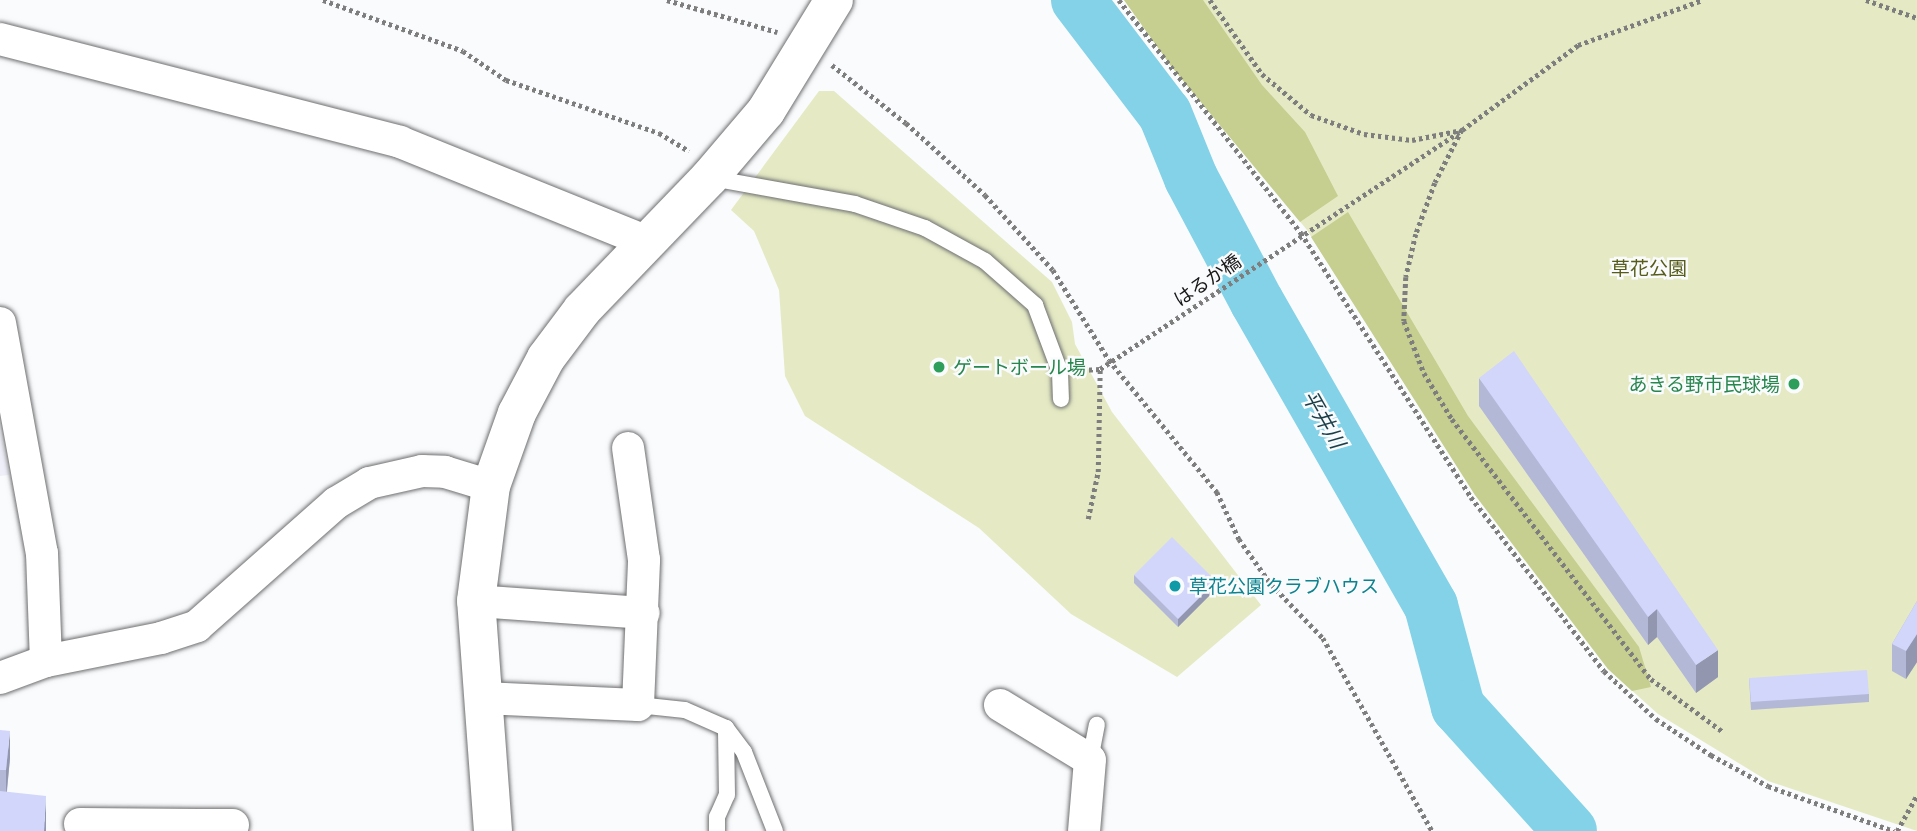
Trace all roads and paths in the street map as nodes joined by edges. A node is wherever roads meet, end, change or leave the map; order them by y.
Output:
1 (323, 0) edge
2 (667, 0) edge
3 (1119, 0) edge
4 (1210, 0) edge
5 (1702, 0) edge
6 (1866, 0) edge
7 (1917, 18) edge
8 (820, 24) edge
9 (0, 38) edge
10 (1462, 130) junction
11 (709, 178) junction
12 (1301, 233) junction
13 (648, 242) junction
14 (0, 323) edge
15 (1109, 360) junction
16 (1061, 399) dead end
17 (628, 448) dead end
18 (491, 486) junction
19 (1088, 519) dead end
20 (476, 601) junction
21 (644, 613) junction
22 (46, 661) junction
23 (0, 678) edge
24 (482, 698) junction
25 (639, 705) junction
26 (1000, 705) dead end
27 (1097, 725) dead end
28 (726, 728) junction
29 (1722, 731) dead end
30 (1090, 760) junction
31 (1917, 795) edge
32 (80, 824) dead end
33 (233, 825) dead end
34 (198, 828) edge
35 (493, 831) edge
36 (717, 831) edge
37 (775, 831) edge
38 (1084, 831) edge
39 (1433, 831) edge
40 (1896, 831) edge

1 - 11 path
2 - 8 path
3 - 12 path
4 - 10 path
5 - 10 path, はるか橋
6 - 7 path
8 - 11 street
8 - 15 path
9 - 13 street
10 - 12 path, はるか橋
10 - 29 path
11 - 13 street
11 - 16 lane
12 - 15 path, はるか橋
12 - 40 path
13 - 18 street
14 - 22 street
15 - 19 path
15 - 39 path
17 - 21 street
18 - 20 street
18 - 22 street
20 - 21 street
20 - 24 street
21 - 25 street
22 - 23 street
24 - 25 street
24 - 35 street
25 - 28 lane
26 - 30 street
27 - 30 lane
28 - 36 lane
28 - 37 lane
30 - 38 street
31 - 40 path
32 - 34 street
33 - 34 street

